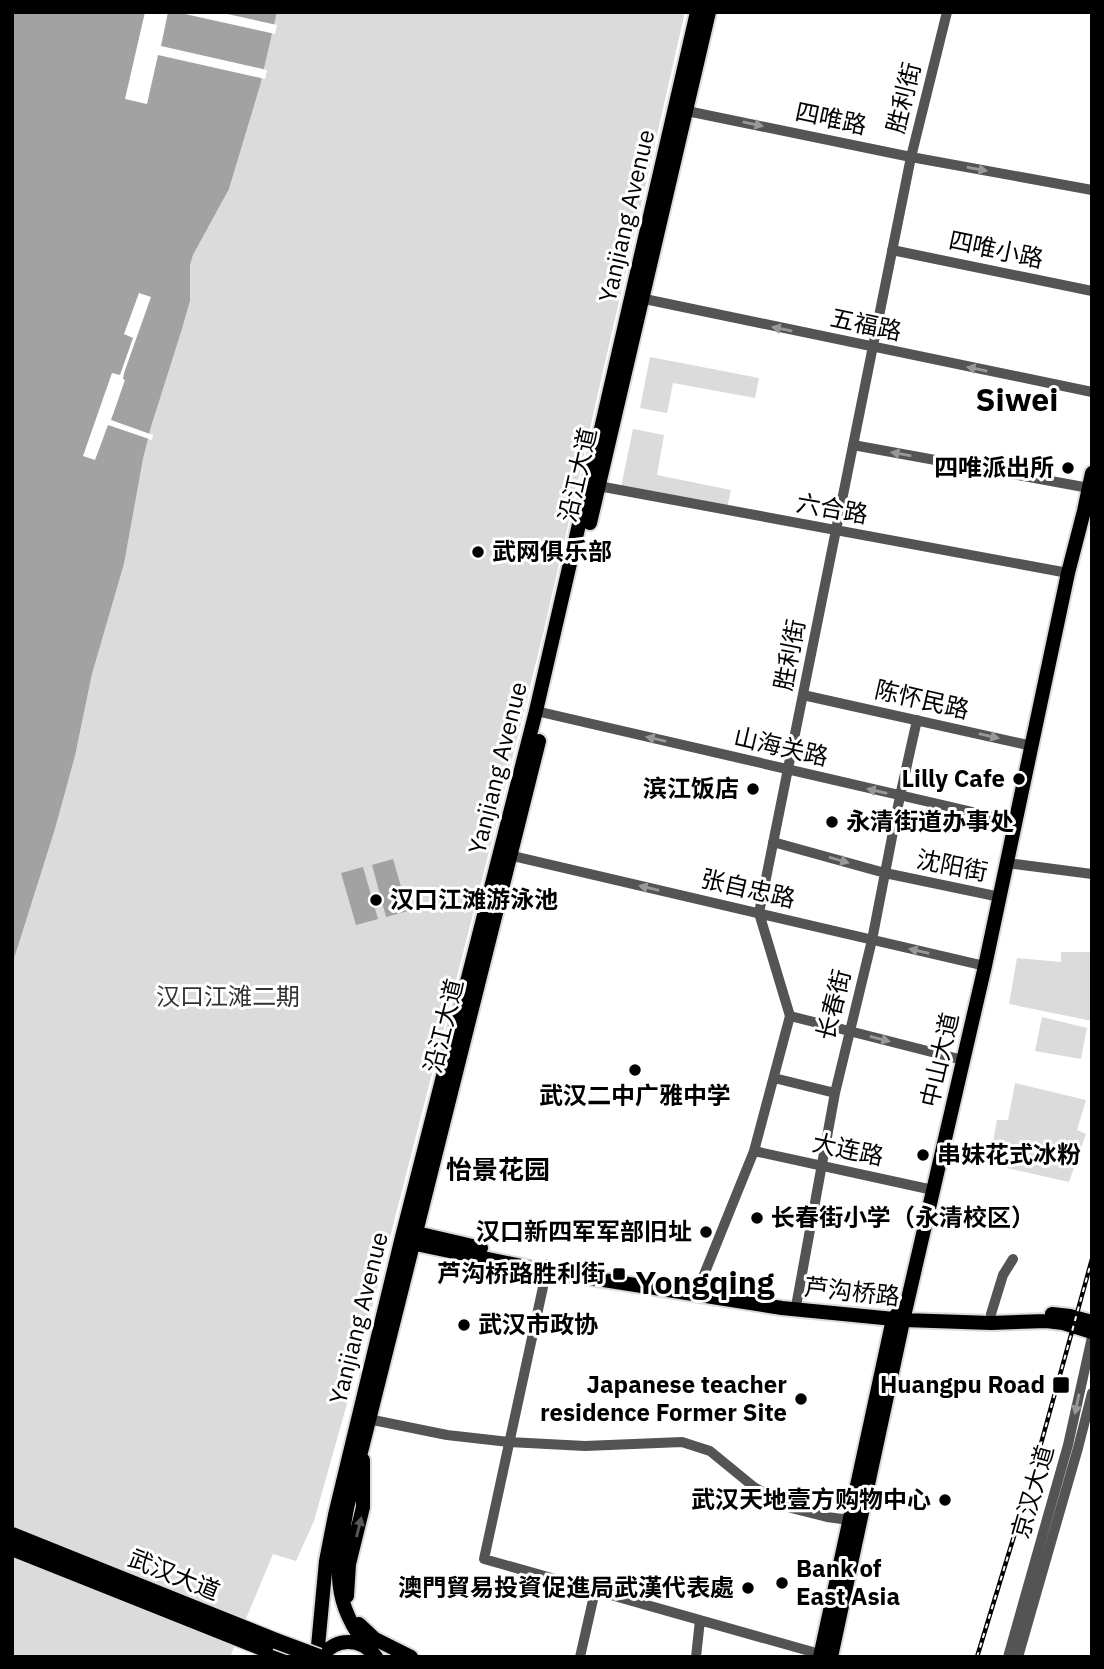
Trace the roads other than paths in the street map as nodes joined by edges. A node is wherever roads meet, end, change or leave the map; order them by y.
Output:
1 (697, 12) edge
2 (709, 12) edge
3 (947, 12) edge
4 (687, 111) junction
5 (911, 157) junction
6 (1092, 190) edge
7 (892, 250) junction
8 (1092, 291) edge
9 (637, 298) junction
10 (873, 348) junction
11 (1092, 392) edge
12 (853, 445) junction
13 (1092, 473) edge
14 (593, 486) junction
15 (1089, 488) junction
16 (1088, 512) edge
17 (836, 531) junction
18 (1069, 573) junction
19 (803, 695) junction
20 (541, 712) junction
21 (917, 720) junction
22 (1032, 746) junction
23 (788, 771) junction
24 (900, 796) junction
25 (1016, 822) junction
26 (773, 842) junction
27 (506, 854) junction
28 (1007, 863) junction
29 (885, 873) junction
30 (1092, 874) edge
31 (1000, 897) junction
32 (759, 913) junction
33 (872, 940) junction
34 (985, 967) junction
35 (790, 1016) junction
36 (849, 1031) junction
37 (962, 1060) junction
38 (774, 1078) junction
39 (835, 1093) junction
40 (754, 1151) junction
41 (822, 1167) junction
42 (933, 1190) junction
43 (408, 1237) junction
44 (1013, 1259) dead end
45 (547, 1267) junction
46 (698, 1291) junction
47 (797, 1301) junction
48 (992, 1314) junction
49 (900, 1316) junction
50 (1092, 1322) edge
51 (1092, 1335) edge
52 (1092, 1393) edge
53 (368, 1419) junction
54 (509, 1442) junction
55 (855, 1521) junction
56 (12, 1535) edge
57 (12, 1548) edge
58 (326, 1561) junction
59 (596, 1591) junction
60 (347, 1611) junction
61 (699, 1620) junction
62 (373, 1653) edge
63 (825, 1656) edge
64 (285, 1657) edge
65 (306, 1657) edge
66 (319, 1657) edge
67 (411, 1657) edge
68 (580, 1657) edge
69 (696, 1657) edge
70 (1008, 1657) edge
71 (1018, 1657) edge

1 - 9 main road, Yanjiang Avenue
2 - 4 main road, 沿江大道
3 - 5 street, 胜利街
4 -> 5 street, 四唯路
4 - 9 main road, 沿江大道
5 -> 6 street, 四唯路
5 - 7 street, 胜利街
7 - 8 street, 四唯小路
7 - 10 street, 胜利街
10 -> 9 street, 五福路
9 - 14 main road, 沿江大道
11 -> 10 street, 五福路
10 - 12 street, 胜利街
15 -> 12 street
12 - 17 street, 胜利街
13 - 15 main road, 中山大道
14 - 17 street, 六合路
14 - 20 main road, 沿江大道
15 - 16 main road, 中山大道
16 - 18 main road, 中山大道
17 - 18 street, 六合路
17 - 19 street, 胜利街
18 - 22 main road, 中山大道
19 - 21 street, 陈怀民路
19 - 23 street, 胜利街
23 -> 20 street, 山海关路
20 - 27 main road, 沿江大道
21 -> 22 street, 陈怀民路
21 - 24 street, 长春街
22 - 25 main road, 中山大道
24 -> 23 street, 山海关路
23 - 26 street, 胜利街
24 - 25 street, 山海关路
24 - 29 street, 长春街
25 - 28 main road, 中山大道
26 -> 29 street, 沈阳街
26 - 32 street, 胜利街
32 -> 27 street, 张自忠路
27 - 43 main road, 沿江大道
28 - 30 street
28 - 31 main road, 中山大道
29 - 31 street, 沈阳街
29 - 33 street, 长春街
31 - 34 main road, 中山大道
32 - 33 street, 张自忠路
32 - 35 street, 胜利街
34 -> 33 street, 张自忠路
33 - 36 street, 长春街
34 - 37 main road, 中山大道
35 - 36 street
35 - 38 street
36 -> 37 street
36 - 39 street, 长春街
37 - 42 main road, 中山大道
38 - 39 street
38 - 40 street
39 - 41 street, 长春街
40 - 41 street, 大连路
40 - 46 street
41 - 42 street, 大连路
41 - 47 street, 长春街
42 - 49 main road, 中山大道
43 - 45 main road, 芦沟桥路
43 - 53 main road, Yanjiang Avenue
43 - 58 main road, Yanjiang Avenue
44 - 48 street
45 - 46 main road, 芦沟桥路
45 - 54 street
46 - 47 main road, 芦沟桥路
46 - 49 main road, 芦沟桥路
47 - 49 main road, 芦沟桥路
48 - 49 main road, 芦沟桥路
48 - 50 main road, 芦沟桥路
49 - 51 main road, 芦沟桥路
49 - 55 main road, 中山大道
51 -> 70 street, 京汉大道
52 - 71 street, 京汉大道
53 - 54 street
60 -> 53 main road, Yanjiang Avenue
54 - 55 street
54 - 59 street
55 - 63 main road, 中山大道
56 - 66 highway, 武汉大道, bridge
57 - 64 highway, 武汉大道
58 - 65 main road
58 - 66 main road, Yanjiang Avenue
59 - 61 street
59 - 68 street
60 - 62 main road, Yanjiang Avenue
60 - 67 main road
61 - 63 street
61 - 69 street
62 - 66 main road

